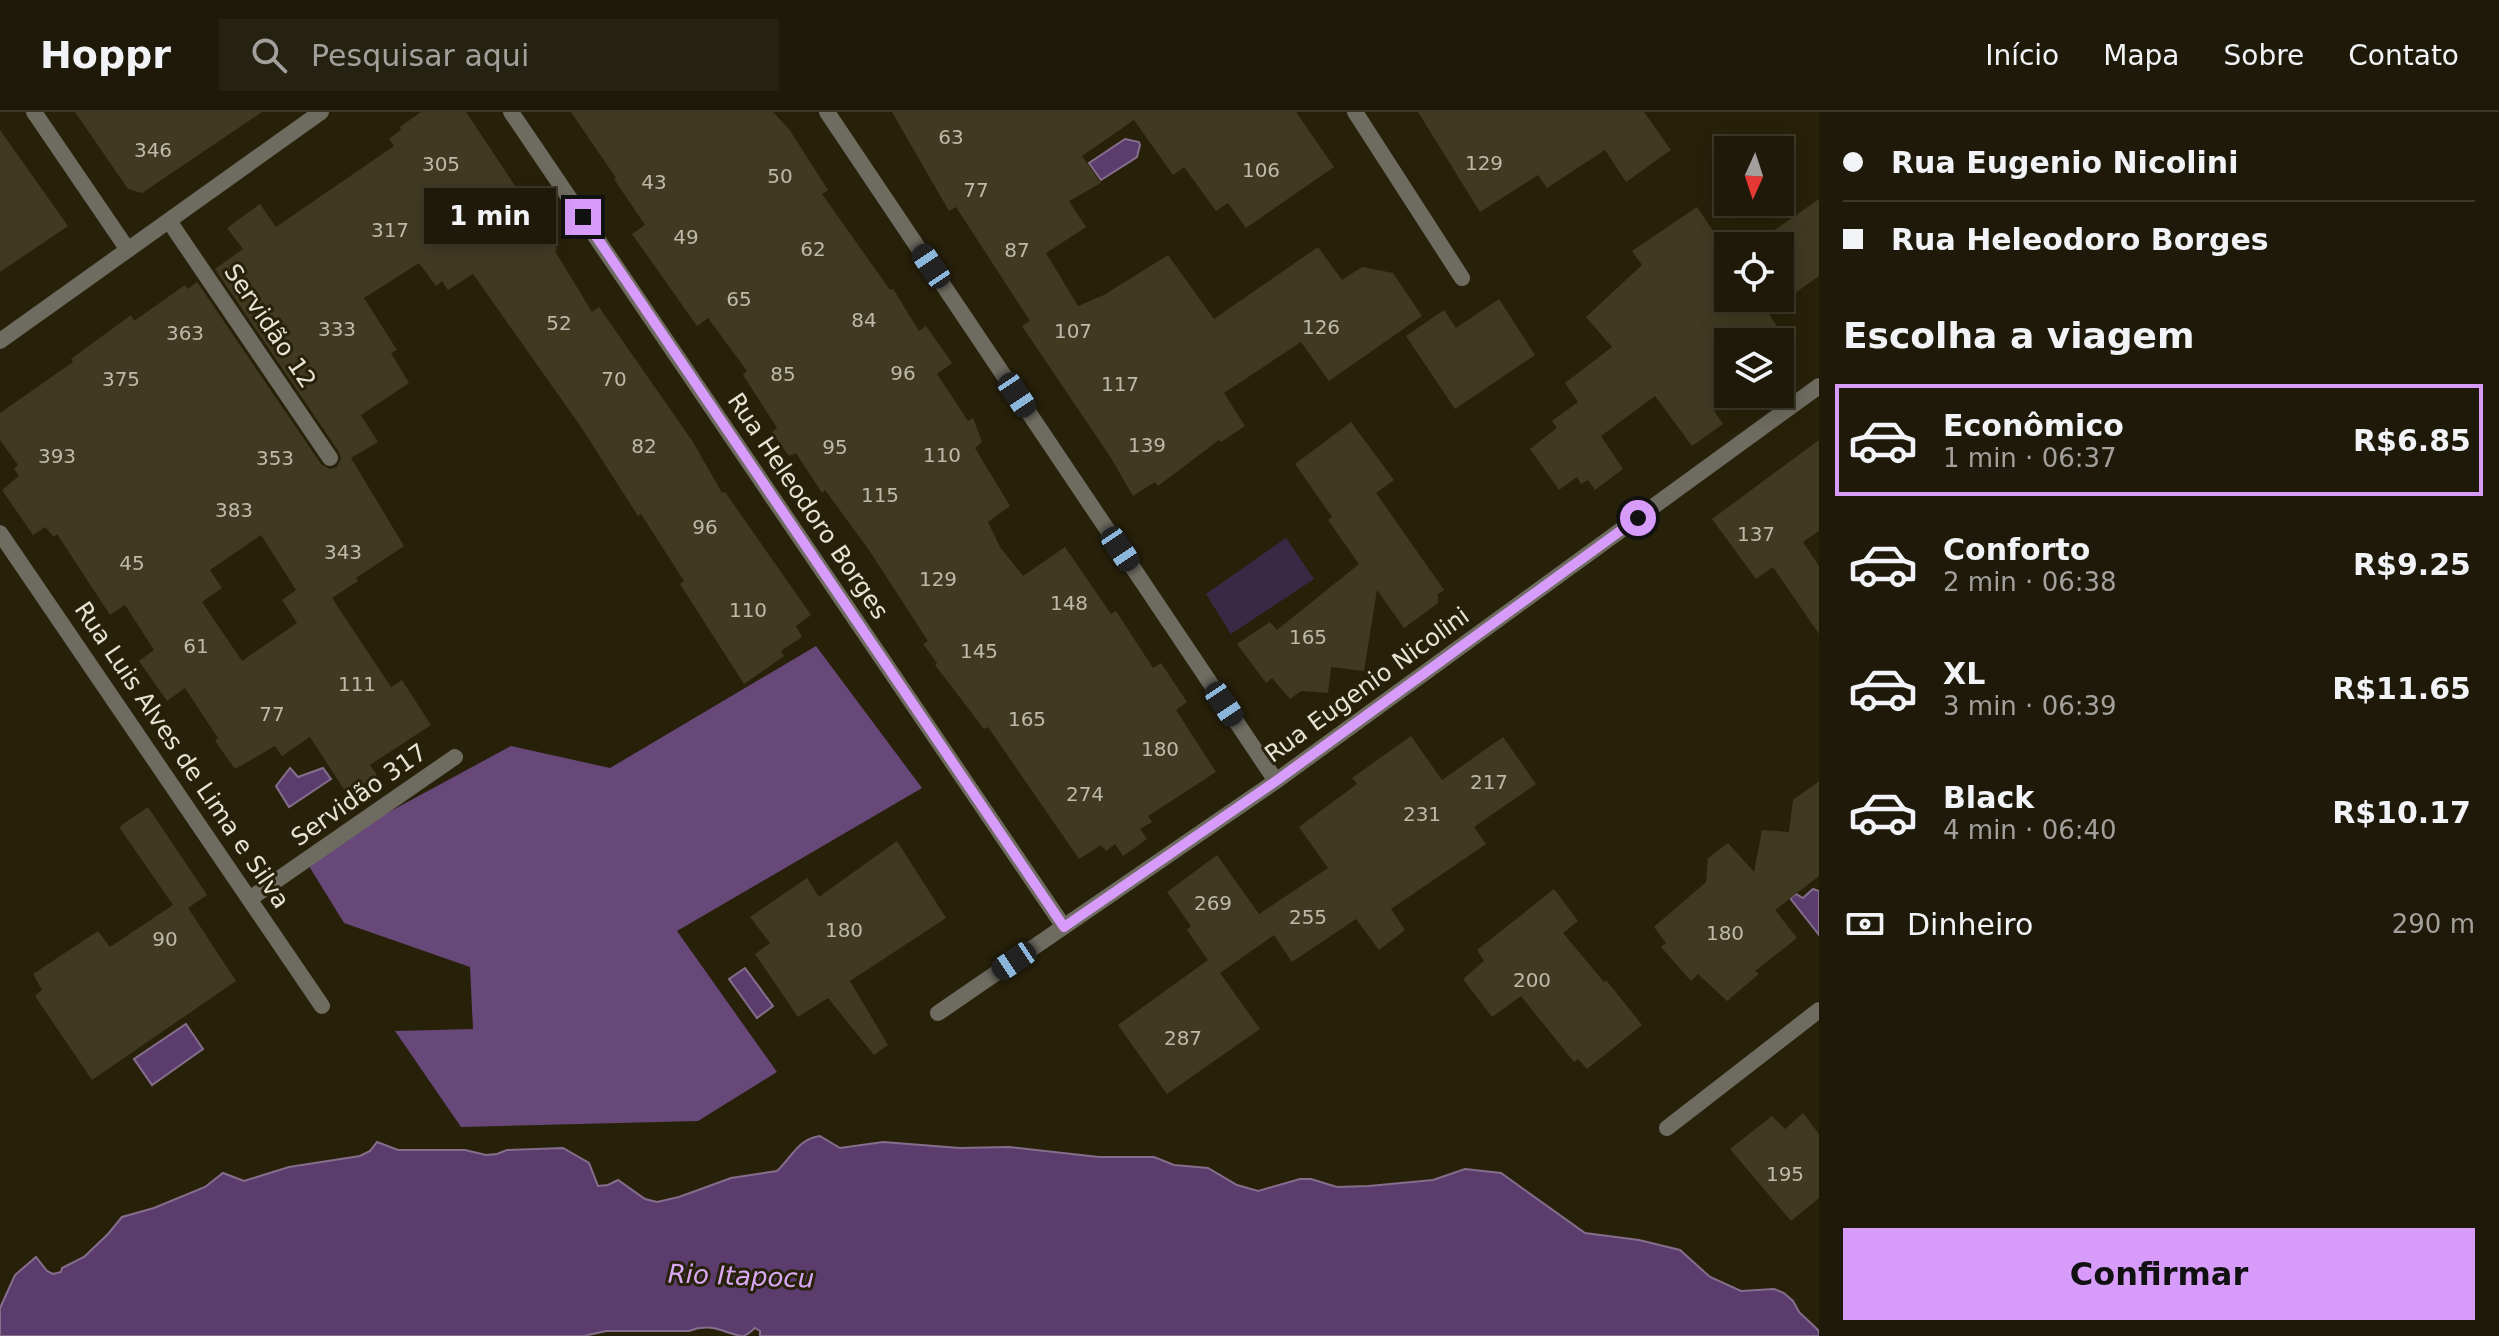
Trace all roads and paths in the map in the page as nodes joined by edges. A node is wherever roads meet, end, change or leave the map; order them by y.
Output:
1 (34, 112) edge
2 (321, 112) edge
3 (511, 112) edge
4 (827, 112) edge
5 (1355, 112) edge
6 (169, 221) junction
7 (128, 250) junction
8 (1462, 278) dead end
9 (0, 341) edge
10 (1819, 386) edge
11 (330, 458) dead end
12 (0, 533) edge
13 (455, 757) dead end
14 (1276, 781) junction
15 (251, 898) junction
16 (1064, 927) junction
17 (322, 1006) dead end
18 (1819, 1010) edge
19 (938, 1013) dead end
20 (1667, 1128) dead end

1 - 7 street
2 - 6 street
3 - 16 street, Rua Heleodoro Borges
4 - 14 street
5 - 8 street
6 - 7 street
6 - 11 street, Servidão 12
7 - 9 street
10 - 14 street, Rua Eugenio Nicolini
12 - 15 street, Rua Luis Alves de Lima e Silva
13 - 15 street, Servidão 317
14 - 16 street, Rua Eugenio Nicolini
15 - 17 street, Rua Luis Alves de Lima e Silva
16 - 19 street, Rua Eugenio Nicolini
18 - 20 street

